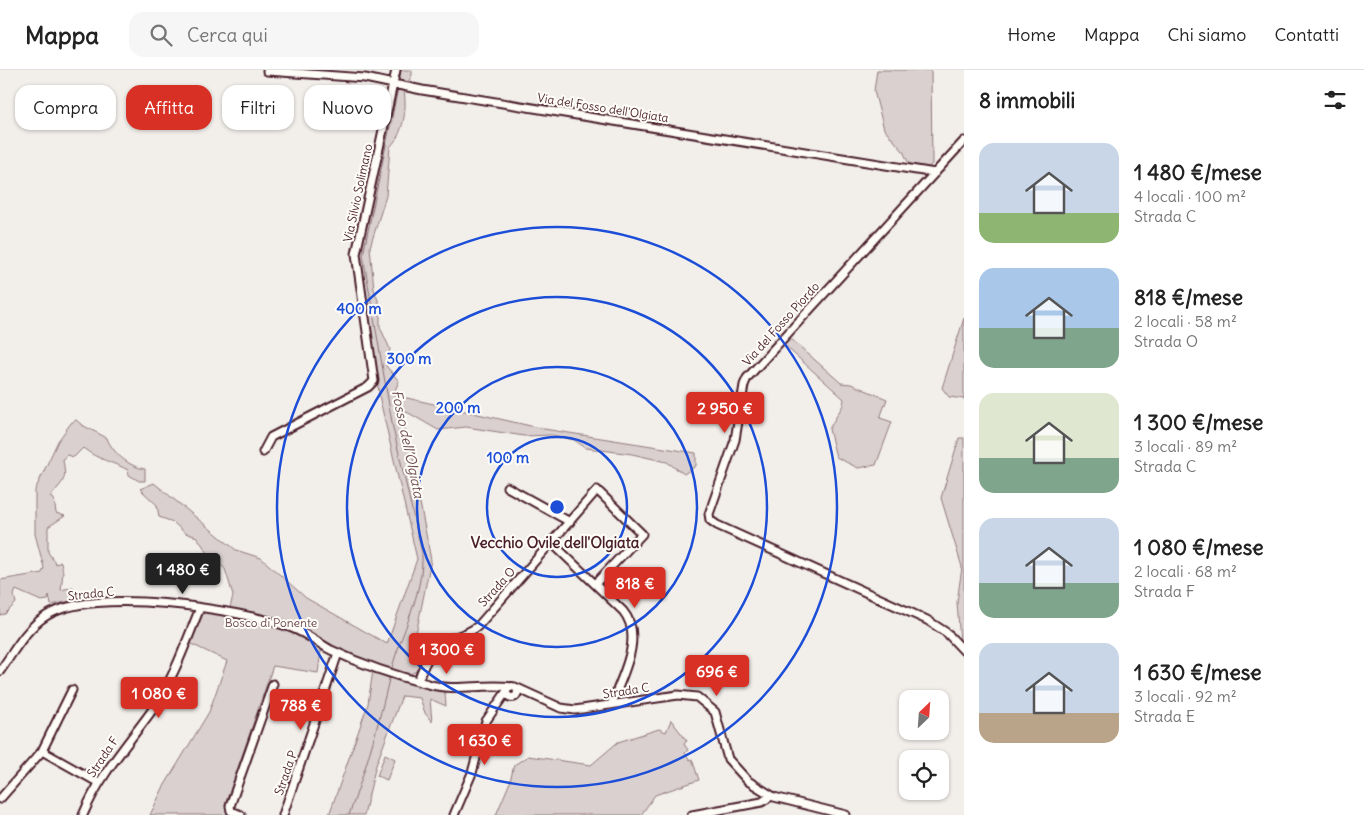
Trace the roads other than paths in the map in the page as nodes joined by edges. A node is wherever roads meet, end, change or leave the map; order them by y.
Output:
1 (396, 70) edge
2 (267, 71) dead end
3 (396, 84) junction
4 (964, 141) edge
5 (935, 173) junction
6 (263, 452) dead end
7 (507, 488) dead end
8 (570, 522) junction
9 (552, 543) junction
10 (595, 584) junction
11 (200, 608) junction
12 (964, 651) edge
13 (338, 653) junction
14 (0, 671) edge
15 (418, 681) junction
16 (273, 684) dead end
17 (510, 689) junction
18 (72, 690) dead end
19 (533, 695) junction
20 (513, 697) junction
21 (497, 705) junction
22 (611, 705) junction
23 (42, 751) junction
24 (99, 783) junction
25 (771, 796) junction
26 (0, 799) edge
27 (842, 814) edge
28 (83, 815) edge
29 (241, 815) edge
30 (283, 815) edge
31 (454, 815) edge
32 (692, 815) edge

1 - 3 street
2 - 3 street, Via del Fosso dell'Olgiata
3 - 5 street, Via del Fosso dell'Olgiata
3 - 6 street, Via Silvio Solimano
4 - 5 street, Via del Fosso Piordo
5 - 12 street, Via del Fosso Piordo
7 - 8 street
8 - 9 street, Strada O
8 - 10 street, Strada O
9 - 10 street
9 - 15 street, Strada O
10 - 22 street
11 - 13 street, Strada C
11 - 14 street, Strada C
11 - 24 street, Strada F
13 - 15 street, Strada C
13 - 30 street, Strada P
15 - 17 street, Strada C
16 - 29 street
17 - 19 street, Strada C
17 - 20 street
17 - 21 street
18 - 23 street
19 - 20 street, Strada C
19 - 22 street, Strada C
20 - 21 street, Strada C
21 - 31 street
22 - 25 street, Strada C
23 - 24 street
23 - 26 street
24 - 28 street, Strada F
25 - 27 street, Strada C
25 - 32 street

